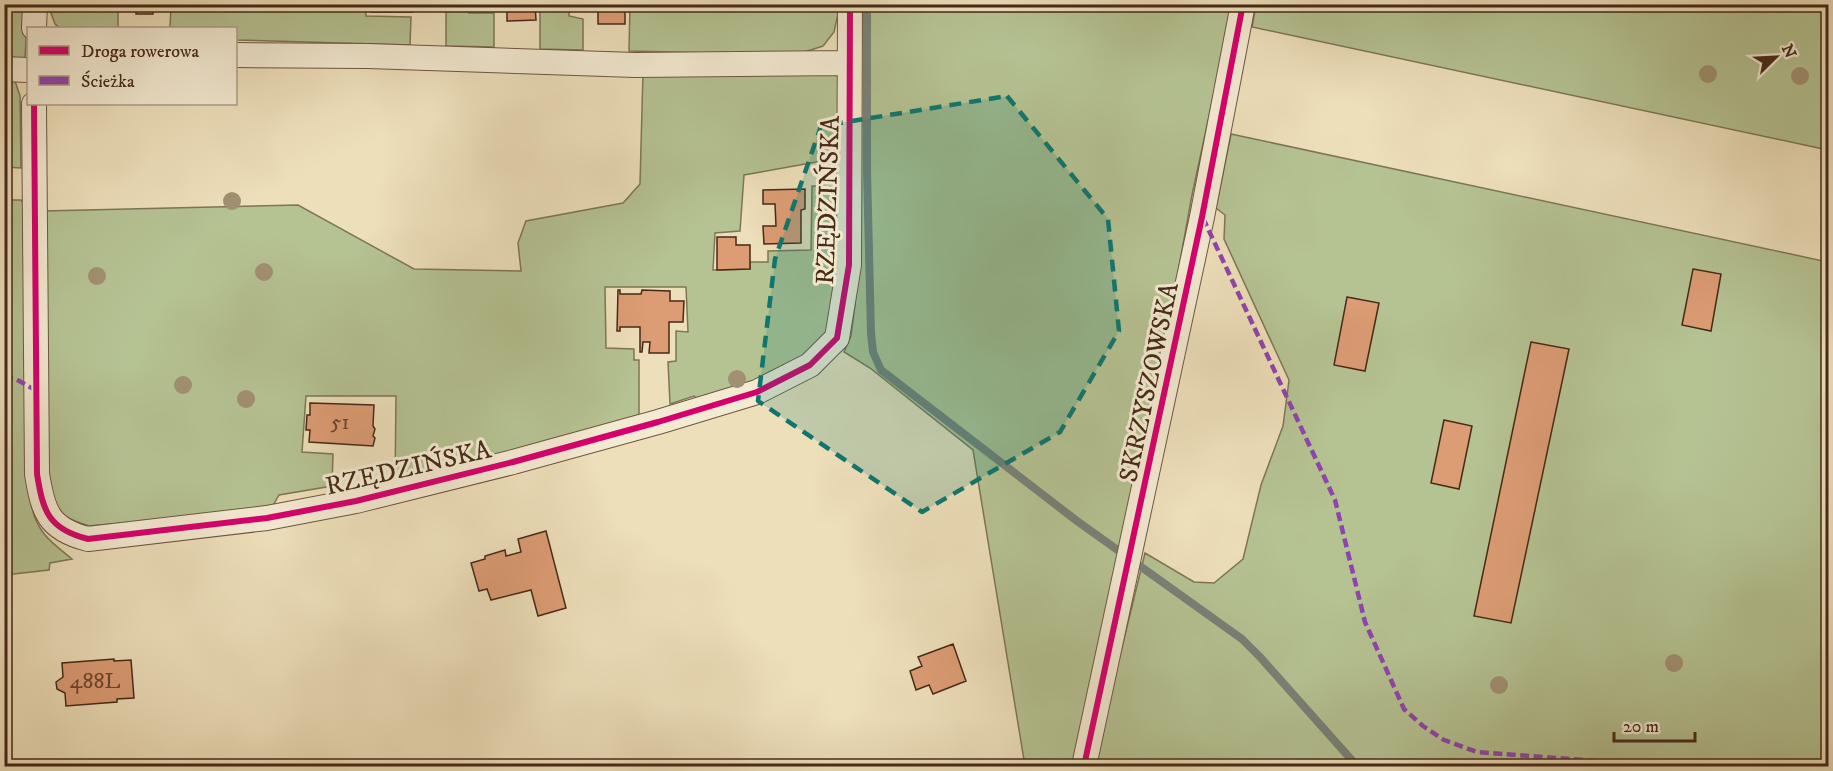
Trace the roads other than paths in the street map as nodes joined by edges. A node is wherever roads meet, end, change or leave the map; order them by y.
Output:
1 (35, 4) edge
2 (850, 4) edge
3 (1243, 4) edge
4 (34, 27) edge
5 (237, 55) edge
6 (849, 63) junction
7 (4, 69) edge
8 (27, 70) edge
9 (34, 105) edge
10 (1084, 766) edge

1 - 4 street
2 - 6 street, RZĘDZIŃSKA
3 - 10 street, SKRZYSZOWSKA
5 - 6 street
6 - 9 street, RZĘDZIŃSKA
7 - 8 street

